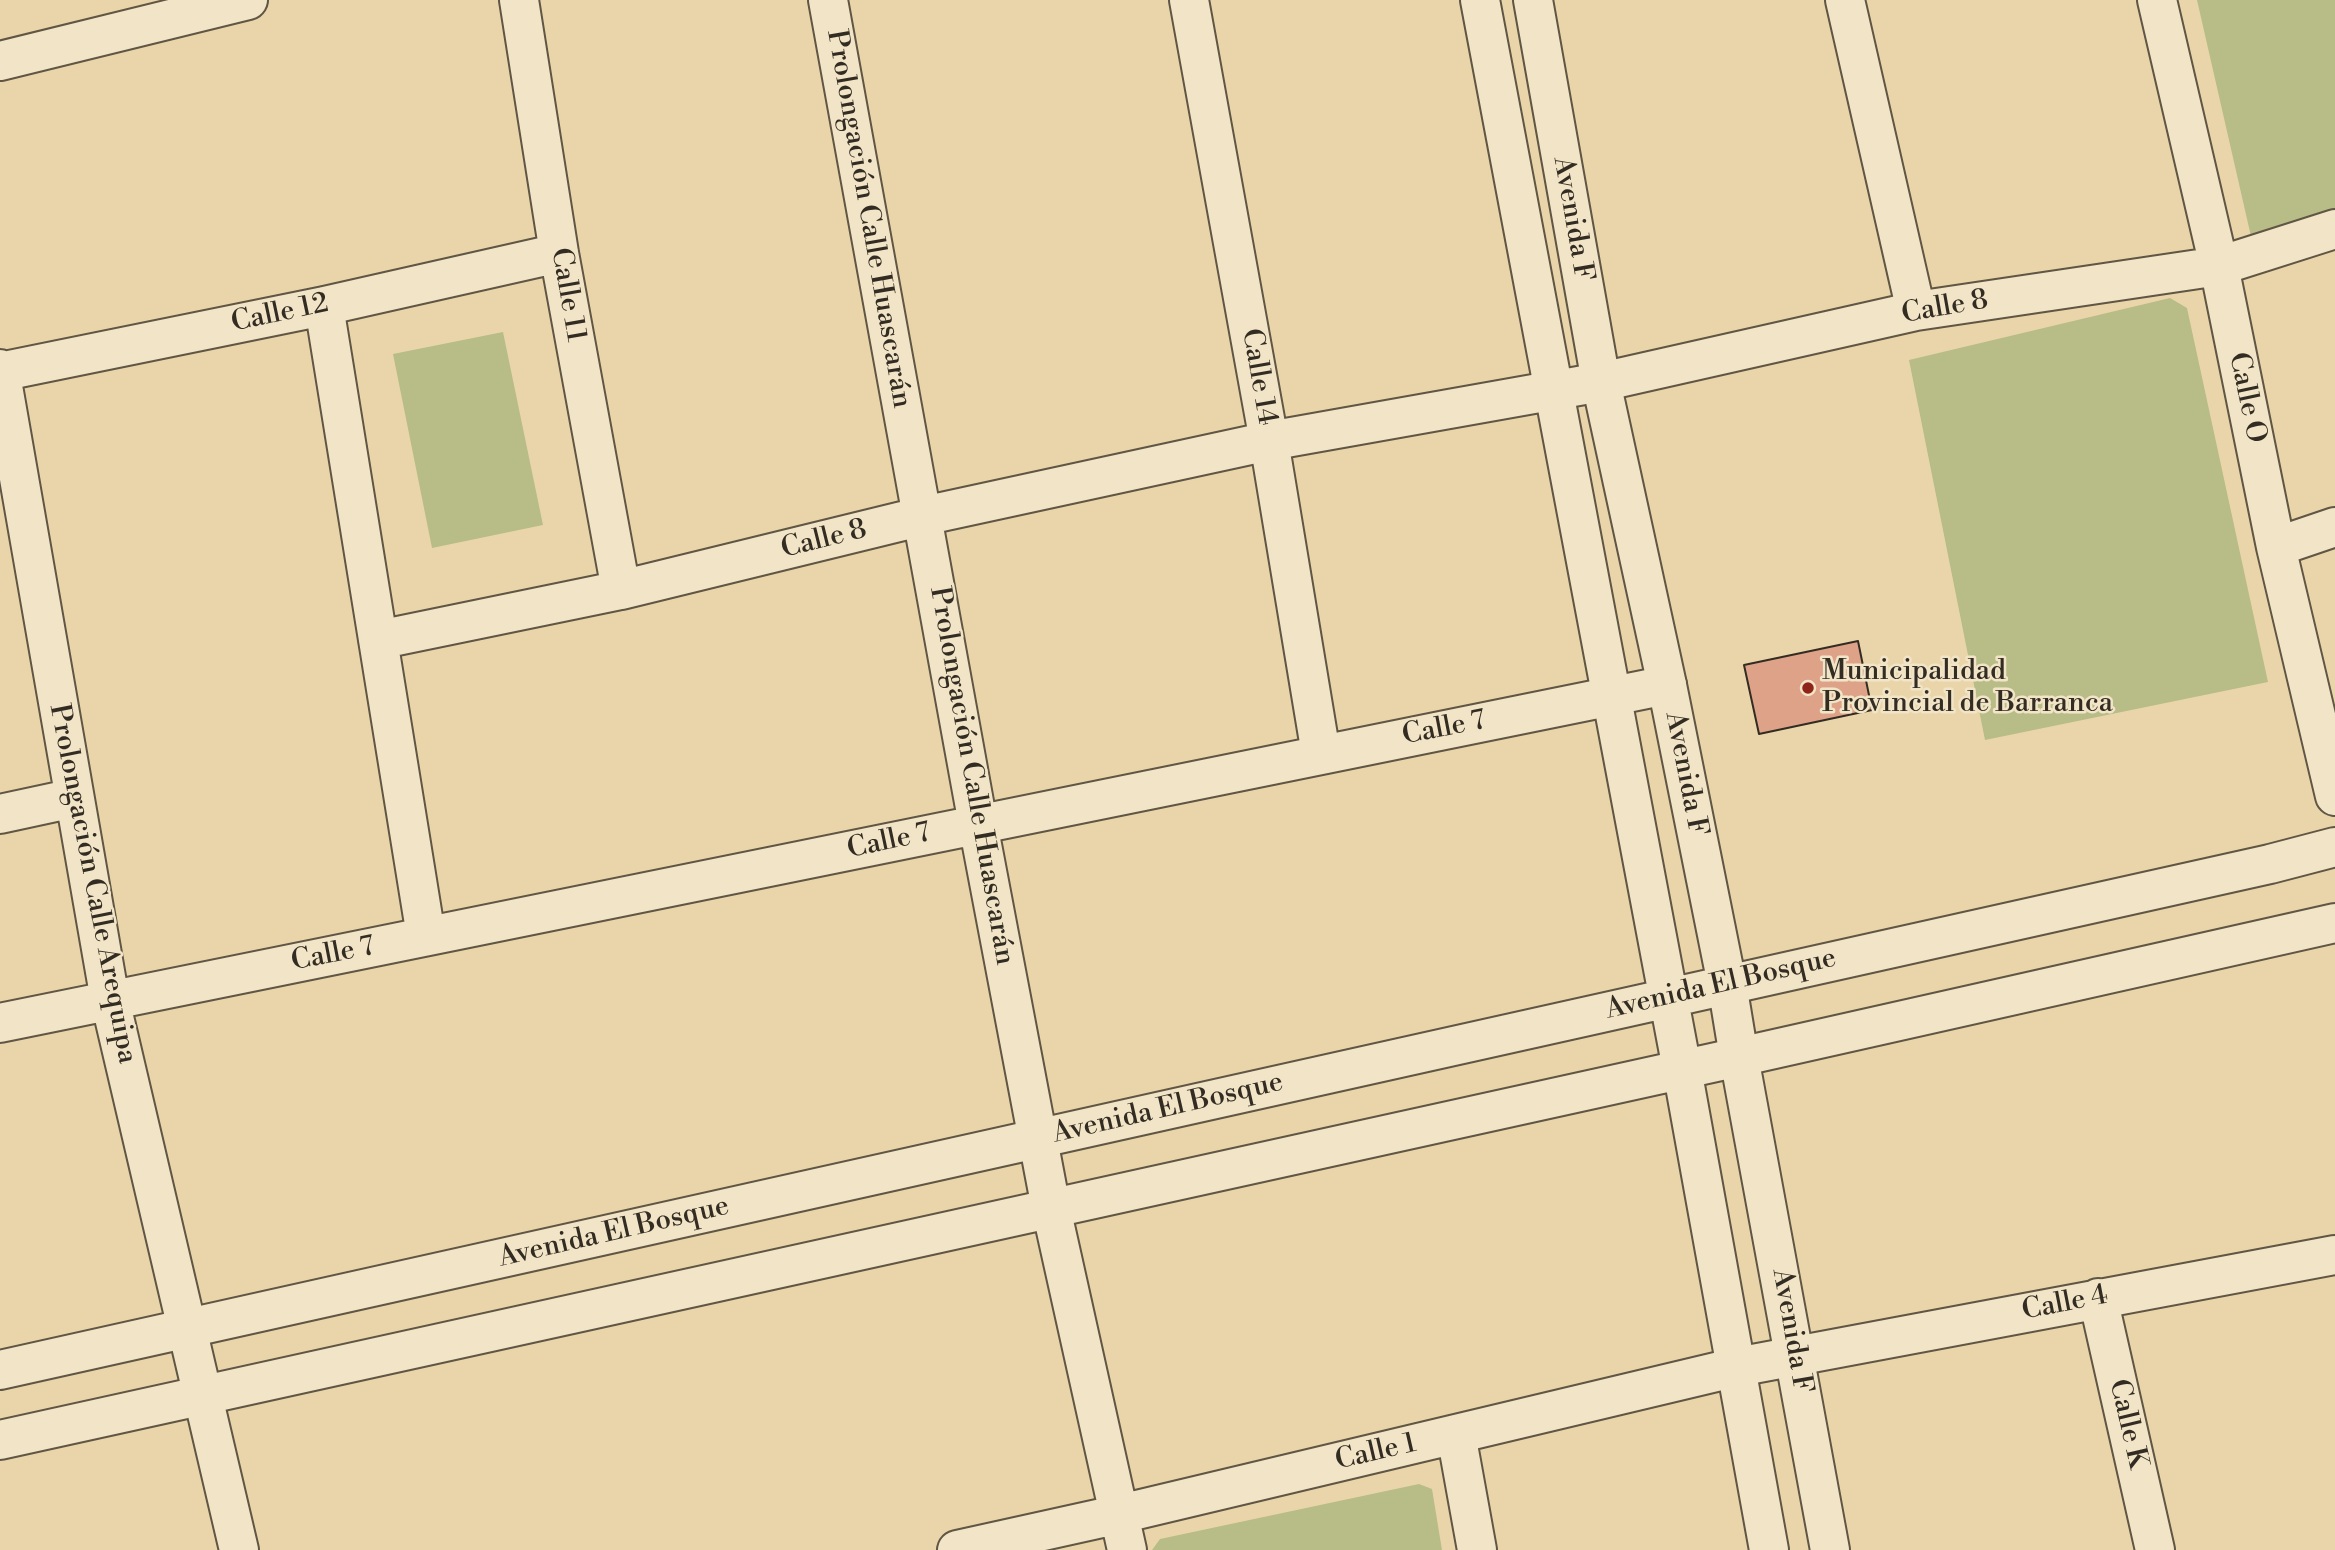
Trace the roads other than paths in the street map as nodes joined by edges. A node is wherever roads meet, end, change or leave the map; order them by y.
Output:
1 (248, 0) edge
2 (519, 0) edge
3 (828, 0) edge
4 (1189, 0) edge
5 (1480, 0) edge
6 (1533, 0) edge
7 (1845, 0) edge
8 (2157, 0) edge
9 (0, 61) edge
10 (2335, 229) edge
11 (559, 253) junction
12 (2219, 266) junction
13 (324, 306) junction
14 (1916, 311) junction
15 (0, 371) edge
16 (1601, 382) junction
17 (1554, 391) junction
18 (1269, 441) junction
19 (923, 516) junction
20 (2335, 527) edge
21 (2276, 547) junction
22 (621, 590) junction
23 (378, 640) junction
24 (1667, 685) junction
25 (1612, 696) junction
26 (1321, 754) junction
27 (2335, 796) edge
28 (74, 798) junction
29 (0, 814) edge
30 (978, 824) junction
31 (2335, 847) edge
32 (2335, 923) edge
33 (426, 936) junction
34 (1727, 984) junction
35 (1669, 997) junction
36 (110, 1000) junction
37 (0, 1023) edge
38 (1740, 1057) junction
39 (1682, 1069) junction
40 (1038, 1138) junction
41 (1051, 1208) junction
42 (2335, 1255) edge
43 (2098, 1298) junction
44 (187, 1328) junction
45 (1796, 1355) junction
46 (1737, 1367) junction
47 (0, 1370) edge
48 (202, 1395) junction
49 (1456, 1434) junction
50 (0, 1440) edge
51 (1123, 1532) edge
52 (239, 1550) edge
53 (957, 1550) edge
54 (1477, 1550) edge
55 (1769, 1550) edge
56 (1830, 1550) edge
57 (2155, 1550) edge

1 - 9 street
2 - 11 street, Calle 11
3 - 19 street, Prolongación Calle Huascarán
4 - 18 street, Calle 14
5 - 17 street, Avenida F
6 - 16 street, Avenida F
7 - 14 street
8 - 12 street, Calle O
10 - 12 street, Calle 8
11 - 13 street, Calle 12
11 - 22 street, Calle 11
12 - 14 street, Calle 8
12 - 21 street, Calle O
13 - 15 street, Calle 12
13 - 23 street
14 - 16 street, Calle 8
15 - 28 street, Prolongación Calle Arequipa
16 - 17 street, Calle 8
16 - 24 street, Avenida F
17 - 18 street, Calle 8
17 - 25 street, Avenida F
18 - 19 street, Calle 8
18 - 26 street, Calle 14
19 - 22 street, Calle 8
19 - 30 street, Prolongación Calle Huascarán
20 - 21 street
21 - 27 street, Calle O
22 - 23 street, Calle 8
23 - 33 street
24 - 25 street, Calle 7
24 - 34 street, Avenida F
25 - 26 street, Calle 7
25 - 35 street, Avenida F
26 - 30 street, Calle 7
28 - 29 street
28 - 36 street, Prolongación Calle Arequipa
30 - 33 street, Calle 7
30 - 40 street, Prolongación Calle Huascarán
31 - 34 street, Avenida El Bosque
32 - 38 street
33 - 36 street, Calle 7
34 - 35 street, Avenida El Bosque
34 - 38 street, Avenida F
35 - 39 street, Avenida F
35 - 40 street, Avenida El Bosque
36 - 37 street, Calle 7
36 - 44 street, Prolongación Calle Arequipa
38 - 39 street
38 - 45 street, Avenida F
39 - 41 street
39 - 46 street, Avenida F
40 - 41 street, Prolongación Calle Huascarán
40 - 44 street, Avenida El Bosque
41 - 48 street
41 - 51 street, Prolongación Calle Huascarán
42 - 43 street, Calle 4
43 - 45 street, Calle 4
43 - 57 street, Calle K
44 - 47 street, Avenida El Bosque
44 - 48 street, Prolongación Calle Arequipa
45 - 46 street, Calle 1
45 - 56 street, Avenida F
46 - 49 street, Calle 1
46 - 55 street, Avenida F
48 - 50 street
48 - 52 street, Prolongación Calle Arequipa
49 - 51 street, Calle 1
49 - 54 street
51 - 53 street, Calle 1

